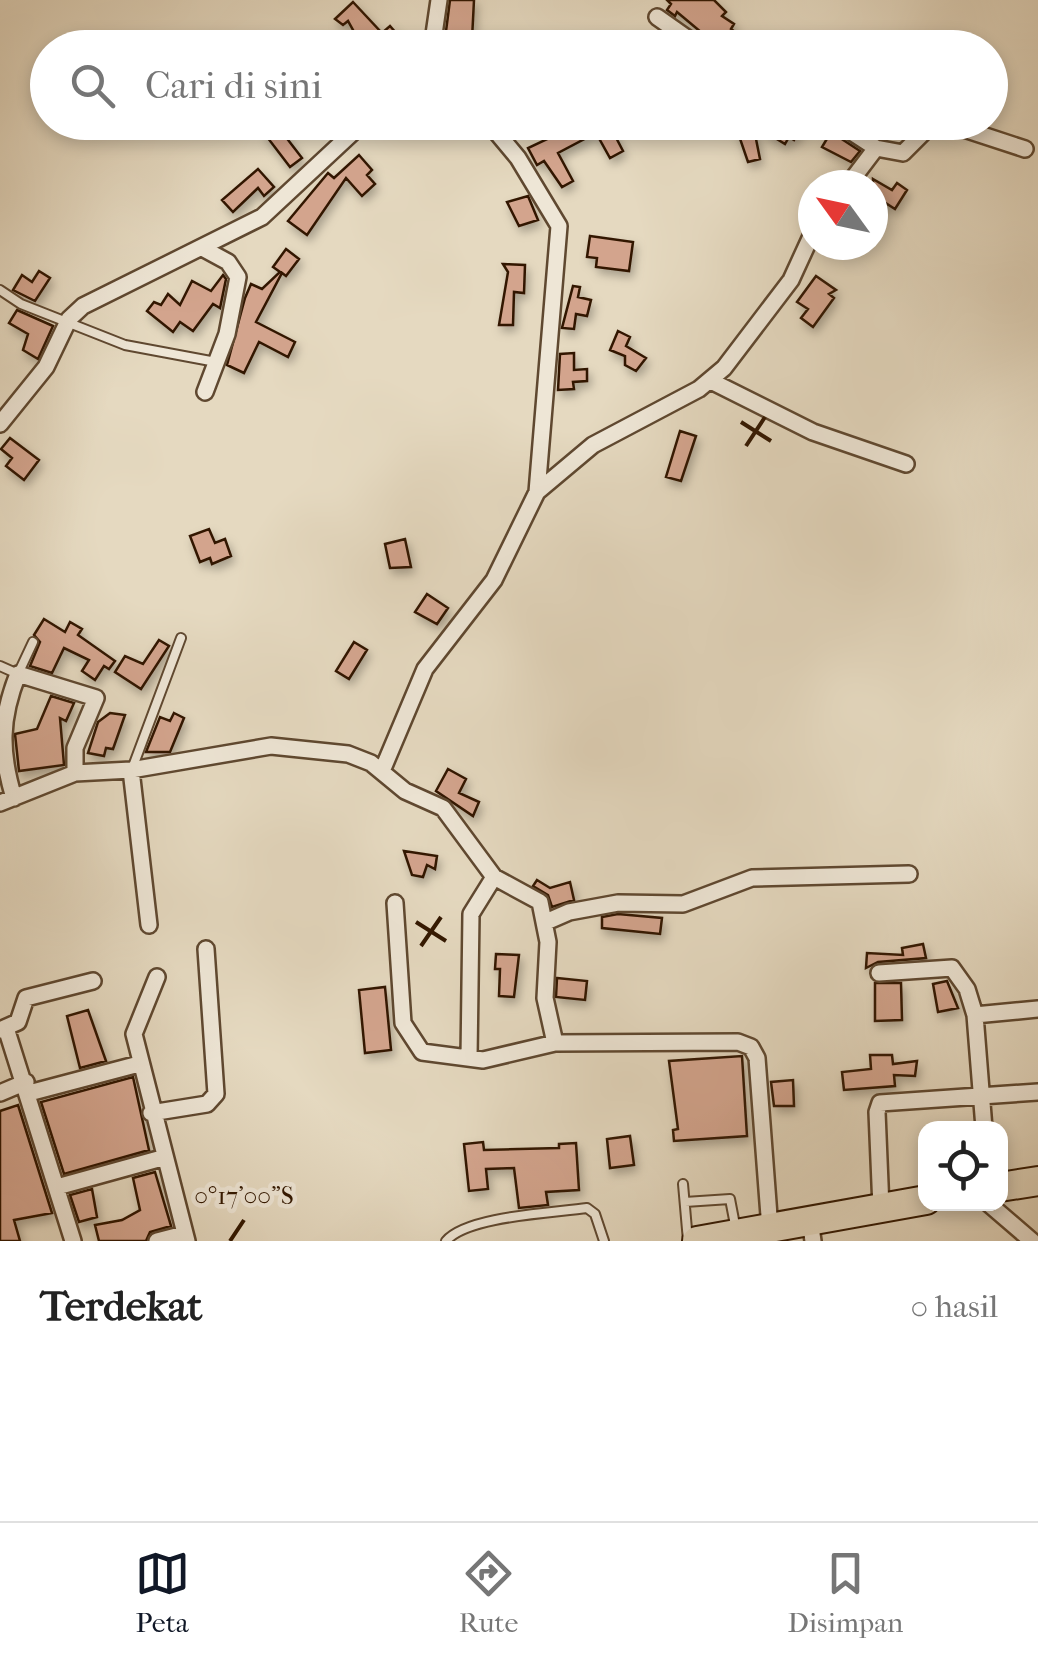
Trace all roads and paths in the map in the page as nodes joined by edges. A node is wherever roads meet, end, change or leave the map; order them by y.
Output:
1 (438, 0) edge
2 (658, 17) dead end
3 (434, 30) edge
4 (676, 30) edge
5 (345, 140) edge
6 (503, 140) edge
7 (864, 140) edge
8 (917, 140) edge
9 (992, 140) edge
10 (876, 148) junction
11 (1025, 149) dead end
12 (859, 170) edge
13 (204, 249) junction
14 (800, 260) edge
15 (0, 290) edge
16 (68, 319) junction
17 (216, 362) junction
18 (711, 381) junction
19 (205, 392) dead end
20 (0, 424) edge
21 (906, 464) dead end
22 (537, 492) junction
23 (181, 638) dead end
24 (33, 642) dead end
25 (0, 666) edge
26 (18, 674) junction
27 (131, 770) junction
28 (382, 771) junction
29 (75, 773) junction
30 (7, 800) edge
31 (909, 874) dead end
32 (494, 877) junction
33 (394, 903) dead end
34 (546, 922) junction
35 (149, 925) dead end
36 (206, 949) dead end
37 (879, 973) dead end
38 (157, 977) dead end
39 (93, 981) dead end
40 (1038, 1009) edge
41 (975, 1015) junction
42 (3, 1029) edge
43 (555, 1043) junction
44 (469, 1058) junction
45 (139, 1064) junction
46 (28, 1087) junction
47 (1038, 1092) edge
48 (0, 1093) edge
49 (983, 1097) junction
50 (151, 1113) junction
51 (984, 1121) edge
52 (162, 1158) junction
53 (1038, 1180) edge
54 (683, 1184) dead end
55 (1008, 1186) edge
56 (57, 1187) junction
57 (918, 1201) edge
58 (684, 1202) junction
59 (881, 1208) junction
60 (996, 1211) edge
61 (770, 1229) junction
62 (812, 1231) edge
63 (736, 1234) junction
64 (186, 1237) edge
65 (72, 1241) edge
66 (157, 1241) edge
67 (446, 1241) edge
68 (604, 1241) edge
69 (688, 1241) edge
70 (697, 1241) edge
71 (1032, 1241) edge

1 - 3 street
2 - 4 street
5 - 13 street
6 - 22 street
7 - 10 street
8 - 10 street
9 - 11 street
10 - 12 street
13 - 16 street
13 - 17 street
14 - 18 street
15 - 16 lane
16 - 17 lane
16 - 20 street
17 - 19 street
18 - 21 street
18 - 22 street
22 - 28 street
23 - 27 lane
24 - 26 lane
25 - 26 lane
26 - 29 street
26 - 30 street
27 - 28 street
27 - 29 street
27 - 35 street
28 - 32 street
29 - 30 street
31 - 34 street
32 - 34 street
32 - 44 street
33 - 44 street
34 - 43 street
36 - 50 street
37 - 41 street
38 - 45 street
39 - 42 street
40 - 41 street
41 - 49 street
42 - 46 street
43 - 44 street
43 - 61 street
45 - 46 street
45 - 50 street
46 - 48 street
46 - 56 street
47 - 49 street
49 - 51 street
49 - 59 street
50 - 52 street
52 - 56 street
52 - 64 street
53 - 55 highway
54 - 58 lane
56 - 65 street
57 - 59 highway
58 - 63 lane
58 - 69 lane
59 - 62 highway
60 - 71 street
61 - 62 highway
61 - 63 highway
63 - 70 highway
64 - 66 street
67 - 68 lane

